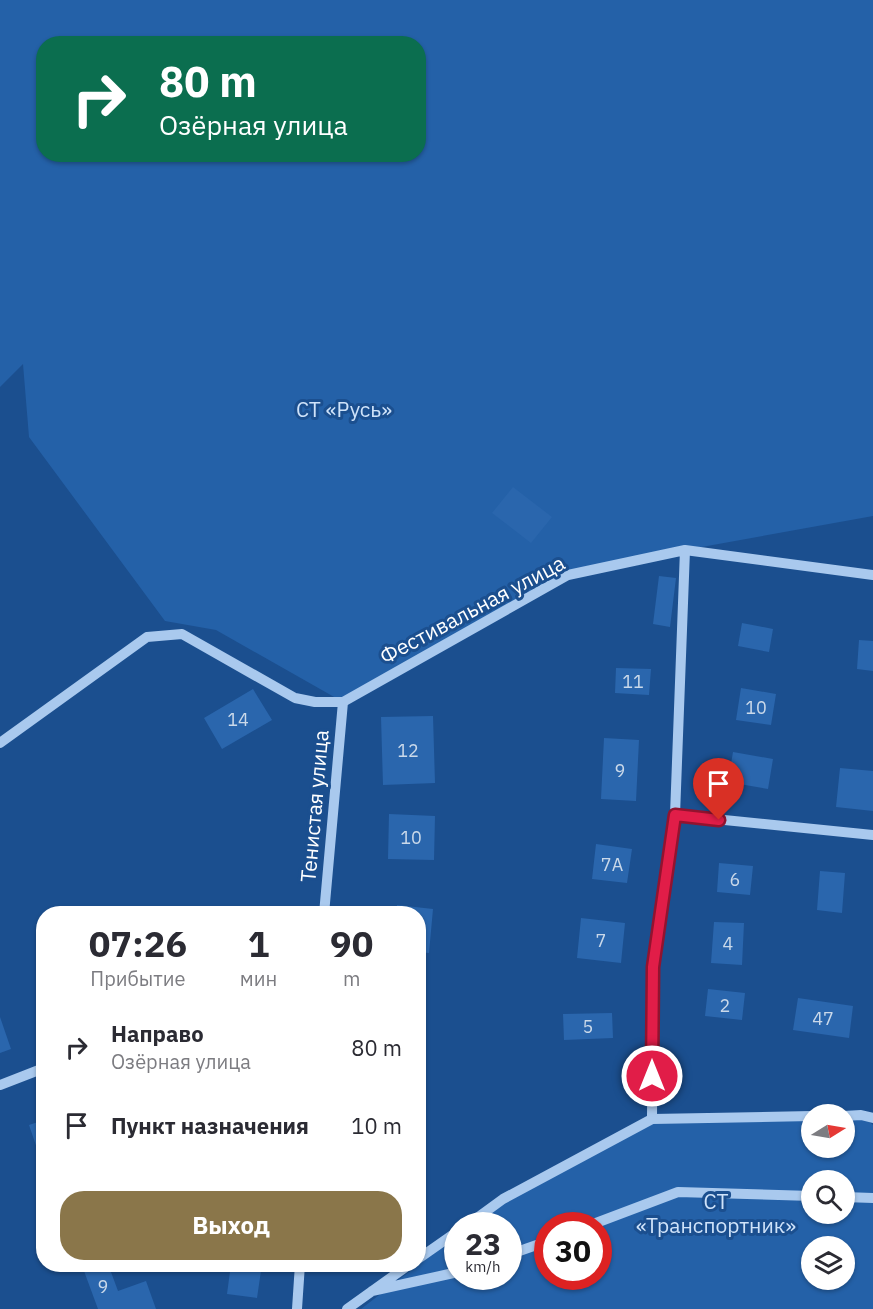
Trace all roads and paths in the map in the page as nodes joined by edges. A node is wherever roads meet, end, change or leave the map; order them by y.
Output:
1 (685, 550) junction
2 (873, 575) edge
3 (343, 702) junction
4 (0, 743) edge
5 (675, 815) junction
6 (873, 835) edge
7 (325, 906) edge
8 (36, 1071) edge
9 (0, 1085) edge
10 (855, 1115) edge
11 (801, 1116) edge
12 (873, 1118) edge
13 (652, 1119) junction
14 (801, 1196) edge
15 (855, 1197) edge
16 (873, 1198) edge
17 (485, 1212) edge
18 (612, 1217) edge
19 (444, 1241) edge
20 (426, 1253) edge
21 (299, 1272) edge
22 (399, 1272) edge
23 (444, 1275) edge
24 (372, 1291) junction
25 (297, 1309) edge
26 (347, 1309) edge

1 - 2 street, Фестивальная улица
1 - 3 street, Фестивальная улица
1 - 5 street
3 - 4 street
3 - 7 street, Тенистая улица
5 - 6 street
5 - 13 street
8 - 9 street
10 - 12 street
11 - 13 street
13 - 17 street
14 - 18 street
15 - 16 street
19 - 20 street
21 - 25 street
22 - 24 street
23 - 24 street
24 - 26 street

